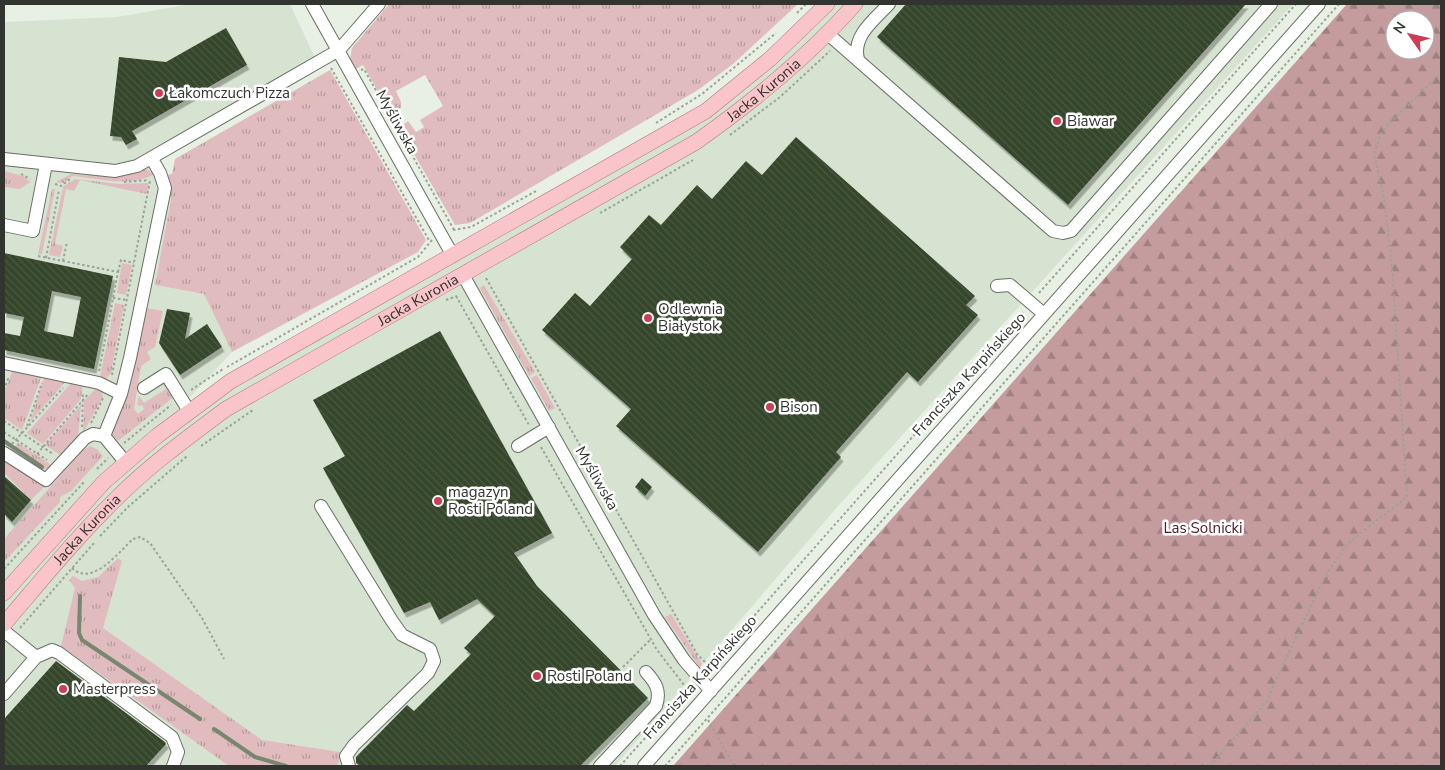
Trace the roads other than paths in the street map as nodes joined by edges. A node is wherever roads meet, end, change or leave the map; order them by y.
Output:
1 (312, 4) edge
2 (379, 4) edge
3 (827, 4) edge
4 (855, 4) edge
5 (889, 4) edge
6 (1271, 4) edge
7 (1319, 4) edge
8 (828, 34) junction
9 (339, 50) junction
10 (858, 59) junction
11 (4, 159) edge
12 (152, 159) junction
13 (46, 164) junction
14 (4, 225) edge
15 (453, 256) junction
16 (463, 275) junction
17 (997, 286) dead end
18 (1044, 314) junction
19 (9, 364) edge
20 (144, 388) dead end
21 (121, 394) junction
22 (189, 410) junction
23 (549, 427) junction
24 (104, 436) junction
25 (518, 446) dead end
26 (4, 453) edge
27 (126, 463) junction
28 (321, 506) dead end
29 (4, 593) edge
30 (4, 624) edge
31 (8, 634) edge
32 (36, 657) junction
33 (646, 672) dead end
34 (711, 691) junction
35 (4, 694) edge
36 (173, 766) edge
37 (349, 766) edge
38 (600, 766) edge
39 (644, 766) edge

1 - 9 street, Myśliwska
2 - 9 street
3 - 15 main road, Jacka Kuronia
4 - 8 main road, Jacka Kuronia
5 - 10 street
6 - 10 street
7 - 18 street, Franciszka Karpińskiego
8 - 10 street
8 - 16 main road, Jacka Kuronia
9 - 12 street
9 - 15 street, Myśliwska
11 - 13 street
12 - 13 street
12 - 21 street
13 - 14 street
15 - 16 main road
15 - 22 main road, Jacka Kuronia
16 - 23 street, Myśliwska
16 - 30 main road, Jacka Kuronia
17 - 18 street
18 - 34 street, Franciszka Karpińskiego
19 - 21 street
20 - 22 street
21 - 24 street
22 - 27 main road, Jacka Kuronia
23 - 25 street
23 - 34 street, Myśliwska
24 - 26 street
24 - 27 street
27 - 29 main road, Jacka Kuronia
28 - 37 street
31 - 32 street
32 - 35 street
32 - 36 street
33 - 38 street
34 - 39 street, Franciszka Karpińskiego

